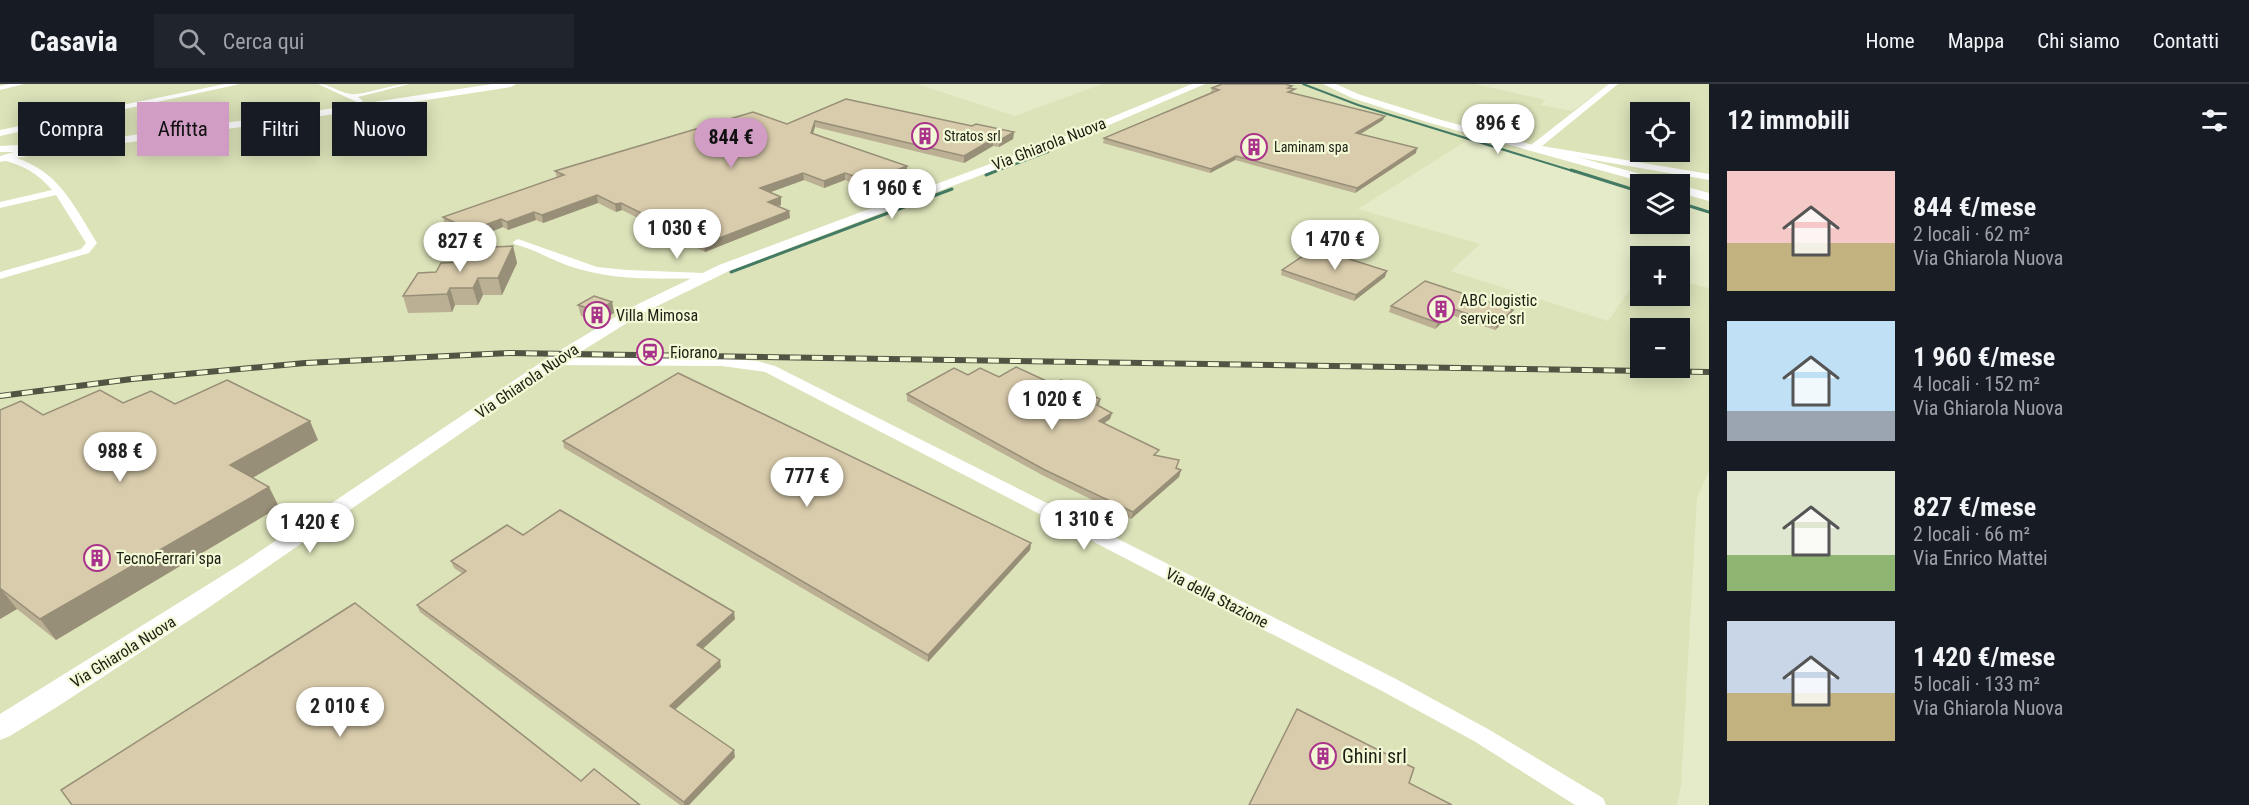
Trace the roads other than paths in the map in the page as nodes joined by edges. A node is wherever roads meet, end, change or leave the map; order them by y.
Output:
1 (20, 84) edge
2 (236, 84) edge
3 (322, 84) edge
4 (405, 84) edge
5 (511, 84) edge
6 (1200, 84) edge
7 (1328, 84) edge
8 (1614, 84) edge
9 (0, 88) edge
10 (350, 97) junction
11 (422, 99) junction
12 (358, 102) edge
13 (401, 102) edge
14 (406, 102) edge
15 (241, 124) edge
16 (0, 133) edge
17 (125, 140) edge
18 (1533, 148) junction
19 (9, 152) edge
20 (35, 156) edge
21 (33, 163) junction
22 (1630, 175) edge
23 (1709, 177) edge
24 (59, 191) junction
25 (1690, 192) edge
26 (1709, 197) edge
27 (0, 205) edge
28 (518, 242) dead end
29 (651, 275) junction
30 (0, 276) edge
31 (703, 276) junction
32 (671, 290) junction
33 (555, 362) junction
34 (0, 728) edge
35 (1594, 805) edge

1 - 9 street
2 - 16 street
3 - 10 street
4 - 10 street
5 - 11 street
6 - 31 street, Via Ghiarola Nuova
7 - 18 street
8 - 18 street
10 - 12 street
11 - 13 street
11 - 14 street
15 - 17 street
18 - 22 street
18 - 23 street
19 - 21 street
20 - 21 street
21 - 24 street
24 - 27 street
24 - 30 street
25 - 26 street
28 - 29 street
29 - 31 street
29 - 32 street
31 - 32 street, Via Ghiarola Nuova
32 - 33 street, Via Ghiarola Nuova
33 - 34 street, Via Ghiarola Nuova
33 - 35 street, Via della Stazione

